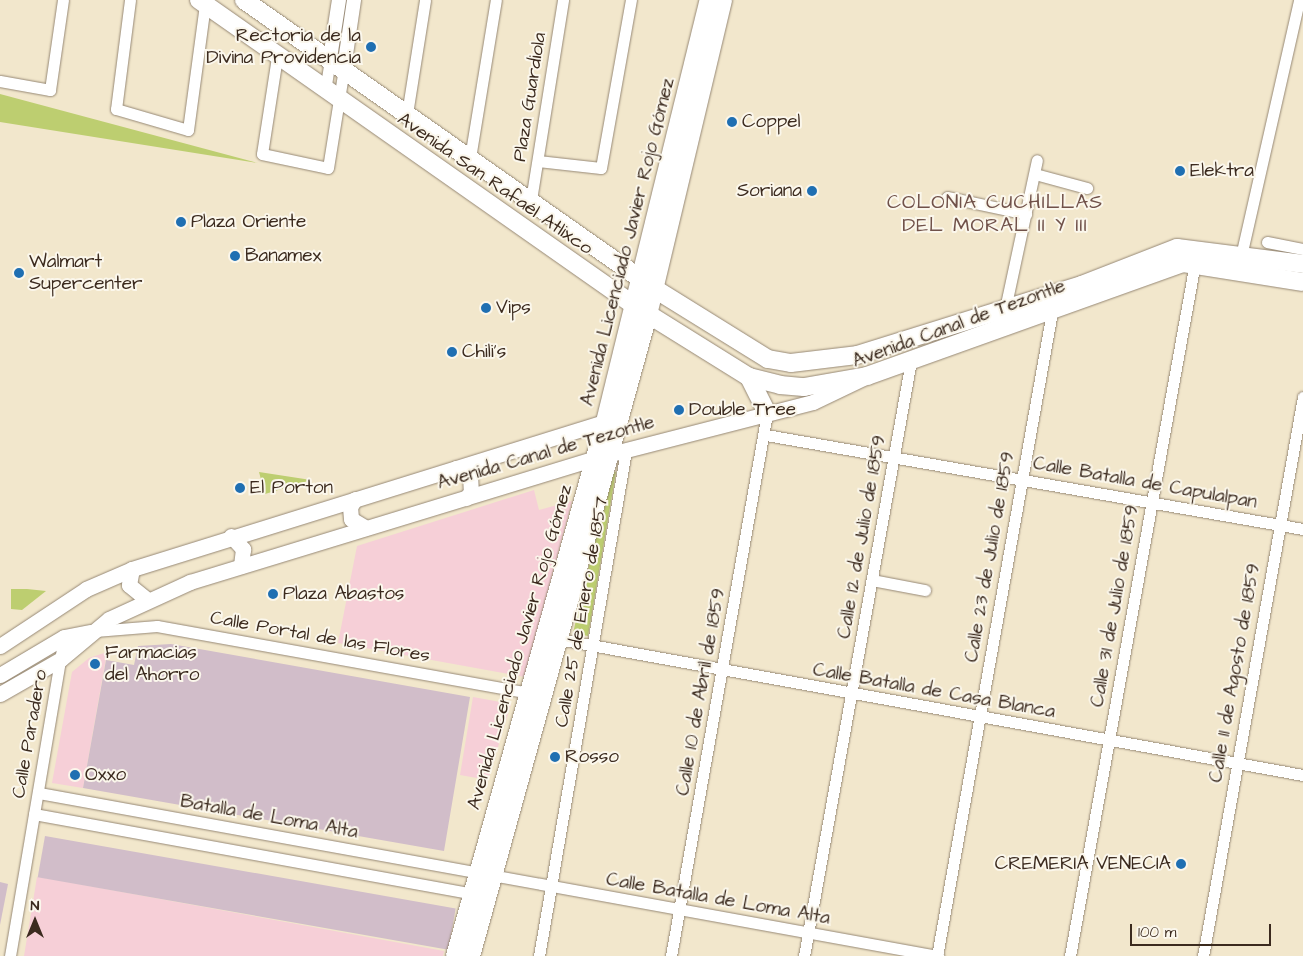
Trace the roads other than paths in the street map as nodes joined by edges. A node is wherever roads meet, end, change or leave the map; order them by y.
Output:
1 (63, 0) edge
2 (130, 0) edge
3 (245, 0) edge
4 (339, 0) edge
5 (354, 0) edge
6 (425, 0) edge
7 (496, 0) edge
8 (563, 0) edge
9 (631, 0) edge
10 (709, 0) edge
11 (723, 0) edge
12 (1299, 0) edge
13 (202, 2) edge
14 (1298, 26) edge
15 (278, 57) junction
16 (337, 63) junction
17 (0, 81) edge
18 (332, 96) junction
19 (407, 114) junction
20 (470, 158) junction
21 (1037, 160) dead end
22 (538, 161) junction
23 (1035, 174) junction
24 (1087, 188) dead end
25 (947, 197) dead end
26 (531, 200) junction
27 (1026, 214) junction
28 (1267, 242) dead end
29 (1303, 249) edge
30 (1241, 256) junction
31 (1195, 263) junction
32 (1303, 264) edge
33 (1303, 282) edge
34 (648, 284) junction
35 (642, 310) junction
36 (1005, 310) junction
37 (1052, 312) junction
38 (911, 361) junction
39 (867, 376) junction
40 (750, 377) junction
41 (1303, 397) edge
42 (767, 413) junction
43 (605, 422) junction
44 (766, 435) junction
45 (611, 455) junction
46 (894, 457) junction
47 (456, 468) junction
48 (1021, 478) junction
49 (466, 498) junction
50 (355, 499) junction
51 (1152, 501) junction
52 (1280, 524) junction
53 (366, 528) junction
54 (1303, 529) edge
55 (231, 536) junction
56 (241, 566) junction
57 (132, 569) junction
58 (872, 580) junction
59 (925, 590) dead end
60 (146, 599) junction
61 (92, 631) junction
62 (64, 637) junction
63 (558, 639) junction
64 (0, 646) edge
65 (595, 647) junction
66 (61, 659) junction
67 (722, 672) junction
68 (0, 675) edge
69 (0, 694) edge
70 (536, 694) junction
71 (851, 694) junction
72 (980, 718) junction
73 (1108, 741) junction
74 (1237, 764) junction
75 (1303, 775) edge
76 (38, 793) junction
77 (34, 814) junction
78 (486, 874) junction
79 (552, 887) junction
80 (480, 896) junction
81 (679, 910) junction
82 (809, 933) junction
83 (10, 956) edge
84 (455, 956) edge
85 (471, 956) edge
86 (539, 956) edge
87 (671, 956) edge
88 (804, 956) edge
89 (937, 956) edge
90 (1070, 956) edge
91 (1203, 956) edge

1 - 17 street
2 - 13 street
3 - 16 main road, Avenida San Rafaél Atlixco
4 - 16 street
5 - 16 street
6 - 19 street
7 - 20 street
8 - 22 street, Plaza Guardiola
9 - 22 street
10 - 34 main road, Avenida Licenciado Javier Rojo Gómez
11 - 34 main road, Avenida Licenciado Javier Rojo Gómez
12 - 14 street
13 - 15 main road, Avenida San Rafaél Atlixco
14 - 30 street
15 - 18 main road, Avenida San Rafaél Atlixco
15 - 18 street
16 - 18 street
16 - 18 street
16 - 19 main road, Avenida San Rafaél Atlixco
18 - 35 main road, Avenida San Rafaél Atlixco
19 - 20 main road, Avenida San Rafaél Atlixco
20 - 26 main road, Avenida San Rafaél Atlixco
21 - 23 street
22 - 26 street, Plaza Guardiola
23 - 24 street
23 - 27 street
25 - 27 street
26 - 34 main road, Avenida San Rafaél Atlixco
27 - 36 street
28 - 29 street
30 - 32 main road, Avenida San Rafaél Atlixco
30 - 36 main road, Avenida San Rafaél Atlixco
31 - 33 main road, Avenida Canal de Tezontle
31 - 37 main road, Avenida Canal de Tezontle
31 - 51 street, Calle 31 de Julio de 1859
34 - 35 main road, Avenida Licenciado Javier Rojo Gómez
34 - 36 main road, Avenida San Rafaél Atlixco
35 - 40 main road, Avenida San Rafaél Atlixco
35 - 43 main road, Avenida Licenciado Javier Rojo Gómez
35 - 45 main road, Avenida Licenciado Javier Rojo Gómez
37 - 38 main road, Avenida Canal de Tezontle
37 - 48 street, Calle 23 de Julio de 1859
38 - 39 main road, Avenida Canal de Tezontle
38 - 46 street, Calle 12 de Julio de 1859
39 - 40 main road, Avenida San Rafaél Atlixco
39 - 42 main road, Avenida Canal de Tezontle
40 - 42 main road
41 - 52 street, Calle 11 de Agosto de 1859
42 - 44 street
42 - 45 main road, Avenida Canal de Tezontle
43 - 45 main road, Avenida Licenciado Javier Rojo Gómez
43 - 47 main road, Avenida Canal de Tezontle
44 - 46 street, Calle Batalla de Capulalpan
44 - 67 street, Calle 10 de Abril de 1859
45 - 49 main road, Avenida Canal de Tezontle
45 - 63 main road, Avenida Licenciado Javier Rojo Gómez
45 - 65 street, Calle 25 de Enero de 1857
45 - 70 main road, Avenida Licenciado Javier Rojo Gómez
46 - 48 street, Calle Batalla de Capulalpan
46 - 58 street, Calle 12 de Julio de 1859
47 - 49 main road
47 - 50 main road, Avenida Canal de Tezontle
48 - 51 street, Calle Batalla de Capulalpan
48 - 72 street, Calle 23 de Julio de 1859
49 - 53 main road, Avenida Canal de Tezontle
50 - 53 main road
50 - 55 main road, Avenida Canal de Tezontle
51 - 52 street, Calle Batalla de Capulalpan
51 - 73 street, Calle 31 de Julio de 1859
52 - 54 street, Calle Batalla de Capulalpan
52 - 74 street, Calle 11 de Agosto de 1859
53 - 56 main road, Avenida Canal de Tezontle
55 - 56 main road
55 - 57 main road, Avenida Canal de Tezontle
56 - 60 main road, Avenida Canal de Tezontle
57 - 60 main road
57 - 64 main road, Avenida Canal de Tezontle
58 - 59 street
58 - 71 street, Calle 12 de Julio de 1859
60 - 61 main road, Avenida Canal de Tezontle
61 - 62 main road, Avenida Canal de Tezontle
61 - 66 main road, Avenida Canal de Tezontle
61 - 70 street, Calle Portal de las Flores
62 - 66 street, Calle Paradero
62 - 68 main road, Avenida Canal de Tezontle
63 - 65 street, Calle Batalla de Casa Blanca
63 - 70 main road, Avenida Licenciado Javier Rojo Gómez
65 - 67 street, Calle Batalla de Casa Blanca
65 - 79 street, Calle 25 de Enero de 1857
66 - 69 main road, Avenida Canal de Tezontle
66 - 76 street, Calle Paradero
67 - 71 street, Calle Batalla de Casa Blanca
67 - 81 street, Calle 10 de Abril de 1859
70 - 78 main road, Avenida Licenciado Javier Rojo Gómez
71 - 72 street, Calle Batalla de Casa Blanca
71 - 82 street, Calle 12 de Julio de 1859
72 - 73 street, Calle Batalla de Casa Blanca
72 - 89 street, Calle 23 de Julio de 1859
73 - 74 street, Calle Batalla de Casa Blanca
73 - 90 street, Calle 31 de Julio de 1859
74 - 75 street, Calle Batalla de Casa Blanca
74 - 91 street, Calle 11 de Agosto de 1859
76 - 77 street, Calle Paradero
76 - 78 street, Batalla de Loma Alta
77 - 80 street, Batalla de Loma Alta
77 - 83 street, Calle Paradero
78 - 79 street, Calle Batalla de Loma Alta
78 - 80 main road, Avenida Licenciado Javier Rojo Gómez
79 - 81 street, Calle Batalla de Loma Alta
79 - 86 street, Calle 25 de Enero de 1857
80 - 84 main road, Avenida Licenciado Javier Rojo Gómez
80 - 85 main road, Avenida Licenciado Javier Rojo Gómez
81 - 82 street, Calle Batalla de Loma Alta
81 - 87 street, Calle 10 de Abril de 1859
82 - 88 street, Calle 12 de Julio de 1859
82 - 89 street, Calle Batalla de Loma Alta

